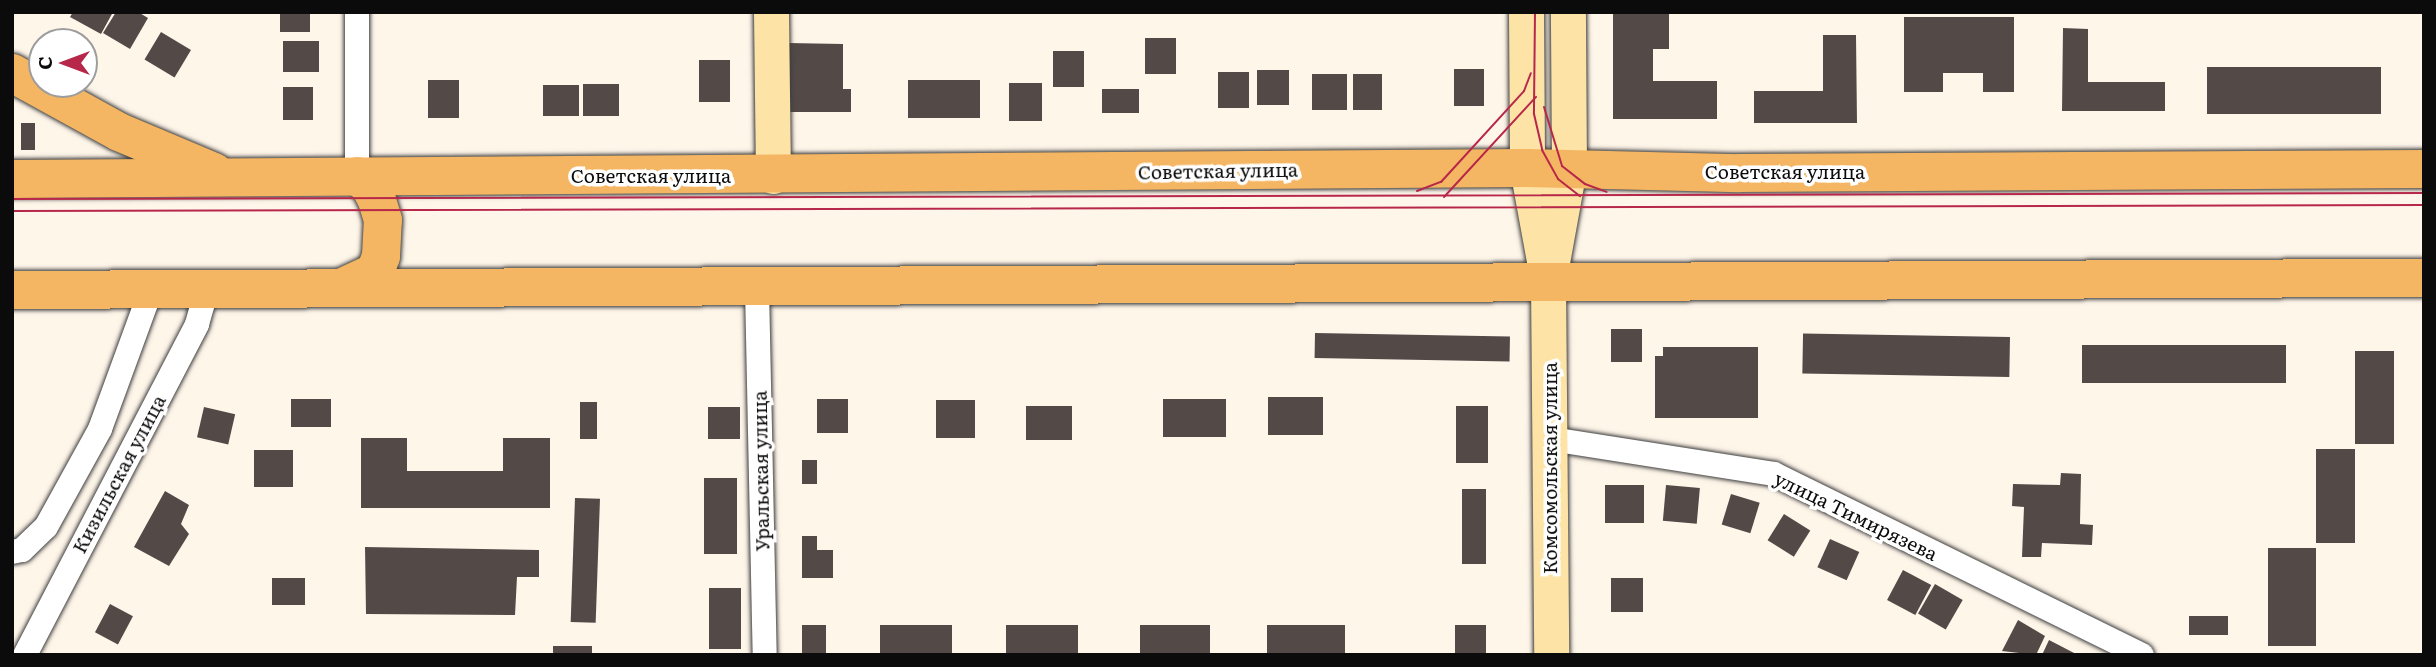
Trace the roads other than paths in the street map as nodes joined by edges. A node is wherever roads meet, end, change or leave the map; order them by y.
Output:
1 (357, 12) edge
2 (771, 12) edge
3 (1526, 12) edge
4 (1568, 12) edge
5 (12, 73) edge
6 (1527, 168) junction
7 (1569, 168) junction
8 (2424, 169) edge
9 (357, 176) junction
10 (773, 176) junction
11 (12, 179) edge
12 (236, 180) junction
13 (2424, 278) edge
14 (1548, 282) junction
15 (343, 287) junction
16 (757, 288) junction
17 (12, 290) edge
18 (150, 290) junction
19 (207, 290) junction
20 (1551, 439) junction
21 (12, 552) edge
22 (25, 655) edge
23 (765, 655) edge
24 (1551, 655) edge
25 (2142, 655) edge

1 - 9 street
2 - 10 main road
3 - 6 main road, Комсомольская улица
4 - 7 main road, Комсомольская улица
5 - 12 main road
6 - 7 main road, Советская улица
6 - 10 main road, Советская улица
6 - 14 main road, Комсомольская улица
7 - 8 main road, Советская улица
7 - 14 main road, Комсомольская улица
9 - 10 main road, Советская улица
9 - 12 main road, Советская улица
9 - 15 main road
11 - 12 main road, Советская улица
13 - 14 main road
14 - 16 main road
14 - 20 main road, Комсомольская улица
15 - 16 main road
15 - 19 main road
16 - 23 street, Уральская улица
17 - 18 main road
18 - 19 main road
18 - 21 street
19 - 22 street, Кизильская улица
20 - 24 main road, Комсомольская улица
20 - 25 street, улица Тимирязева

